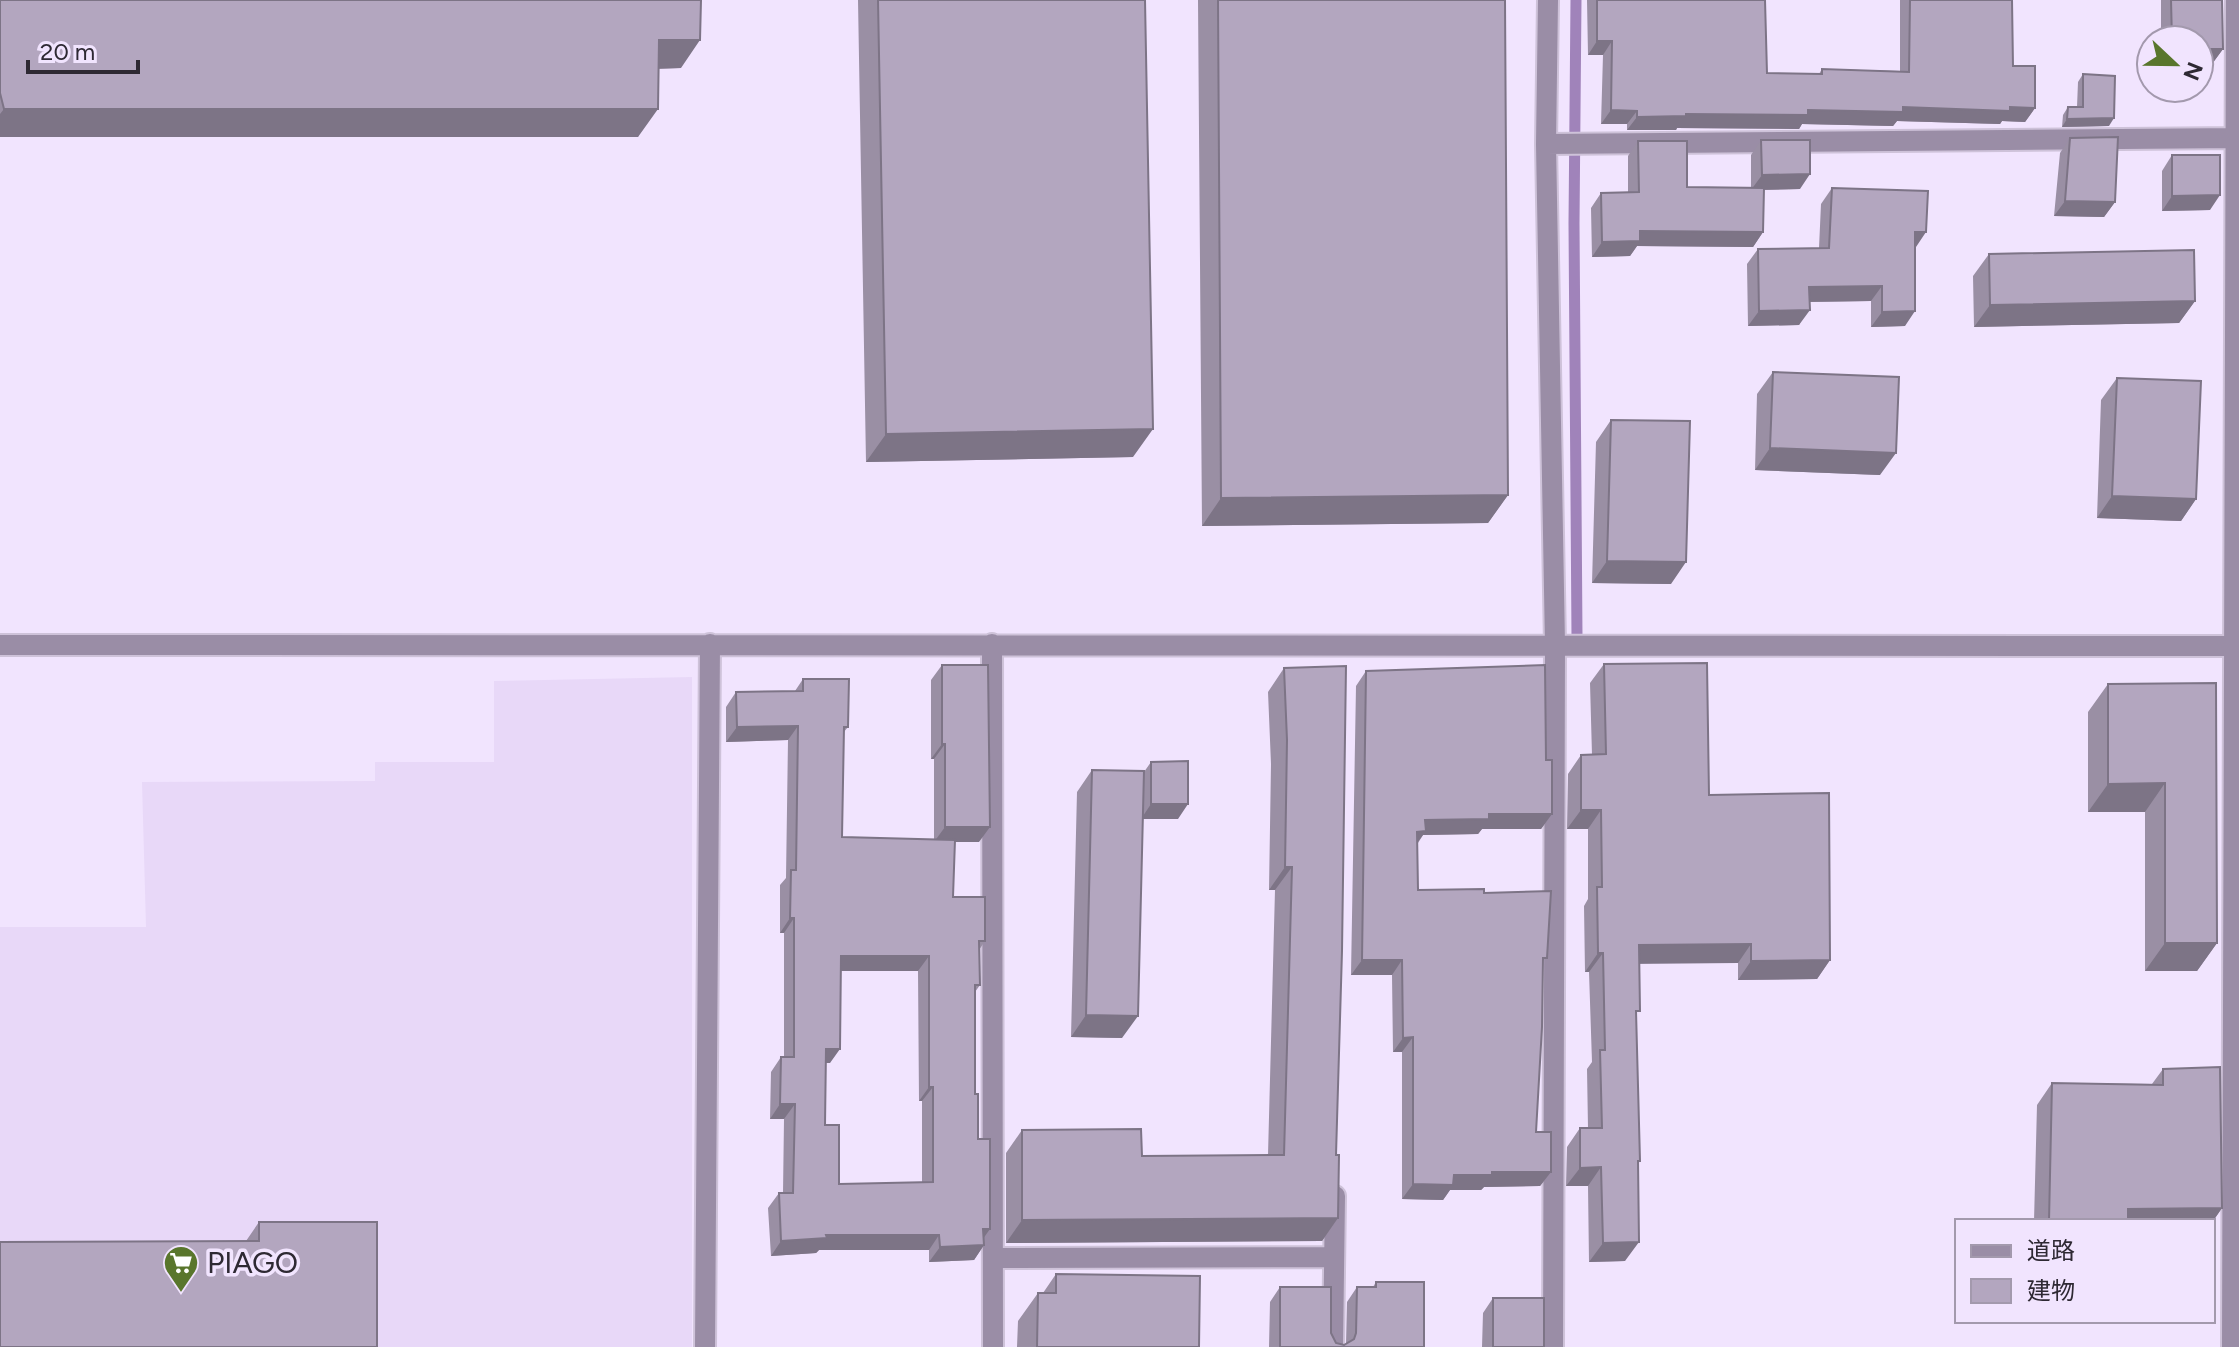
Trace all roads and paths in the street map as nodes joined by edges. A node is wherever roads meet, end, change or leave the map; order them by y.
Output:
1 (1548, 0) edge
2 (2236, 0) edge
3 (2238, 138) edge
4 (1552, 144) junction
5 (2237, 291) edge
6 (710, 644) junction
7 (992, 644) junction
8 (0, 645) edge
9 (1555, 645) junction
10 (2237, 646) edge
11 (2236, 848) edge
12 (1335, 1179) edge
13 (1334, 1257) junction
14 (993, 1258) junction
15 (705, 1347) edge
16 (993, 1347) edge
17 (1333, 1347) edge
18 (1553, 1347) edge
19 (2232, 1347) edge

1 - 4 street
2 - 3 street
3 - 4 street
3 - 5 street
4 - 9 street
5 - 10 street
6 - 7 street
6 - 8 street
6 - 15 street
7 - 9 street
7 - 14 street
9 - 10 street
9 - 18 street
10 - 11 street
11 - 19 street
12 - 13 street
13 - 14 street
13 - 17 street
14 - 16 street

